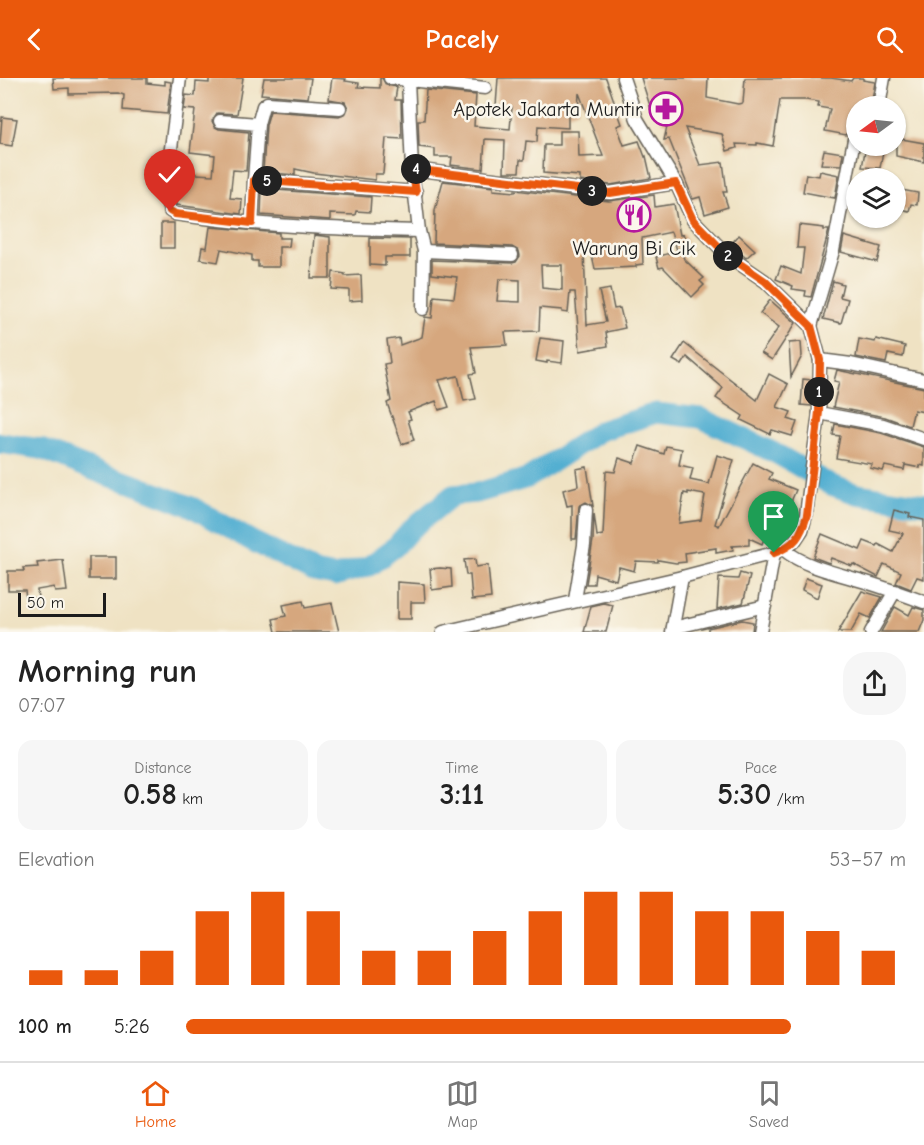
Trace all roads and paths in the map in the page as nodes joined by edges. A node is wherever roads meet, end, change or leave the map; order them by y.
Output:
1 (180, 78) edge
2 (390, 78) edge
3 (623, 78) edge
4 (884, 78) edge
5 (408, 80) junction
6 (485, 88) dead end
7 (881, 96) edge
8 (340, 108) dead end
9 (220, 121) dead end
10 (258, 124) junction
11 (851, 156) edge
12 (412, 169) junction
13 (254, 180) junction
14 (676, 183) junction
15 (416, 192) junction
16 (252, 223) junction
17 (419, 231) junction
18 (424, 251) junction
19 (512, 255) dead end
20 (423, 309) dead end
21 (811, 326) junction
22 (820, 360) junction
23 (924, 380) edge
24 (819, 412) junction
25 (924, 439) edge
26 (586, 510) dead end
27 (778, 551) junction
28 (682, 577) junction
29 (895, 591) junction
30 (575, 600) junction
31 (924, 602) edge
32 (765, 606) junction
33 (673, 630) edge
34 (443, 632) edge
35 (760, 632) edge
36 (871, 632) edge

1 - 16 street
2 - 5 street
3 - 14 street
4 - 7 street
5 - 6 street
5 - 12 street
8 - 10 street
9 - 10 street
10 - 13 street
11 - 21 street
12 - 14 street
12 - 15 street
13 - 15 street
13 - 16 street
14 - 21 street
15 - 17 street
16 - 17 street
17 - 18 street
18 - 19 street
18 - 20 street
21 - 22 street
22 - 23 street
22 - 24 street
24 - 25 street
24 - 27 street
26 - 30 street
27 - 28 street
27 - 29 street
27 - 32 street
28 - 30 street
28 - 33 street
29 - 31 street
29 - 36 street
30 - 34 street
32 - 33 street
32 - 35 street

